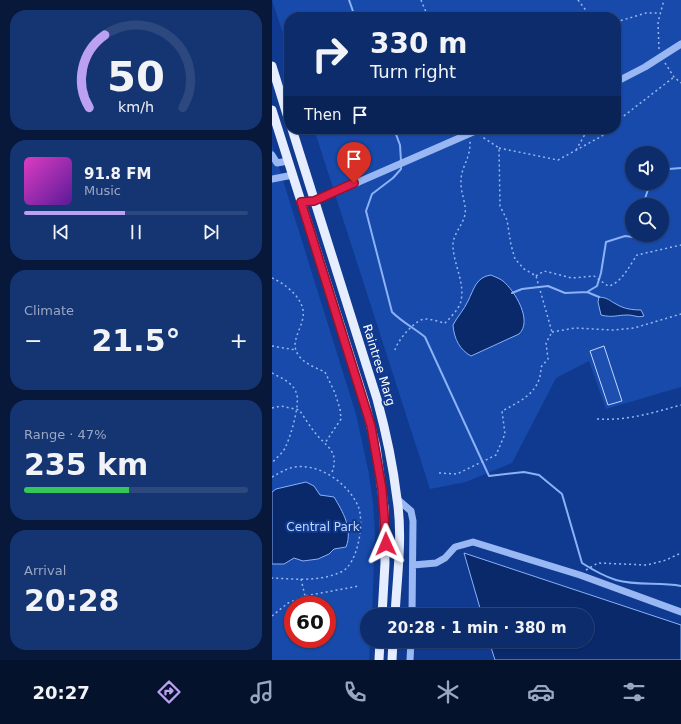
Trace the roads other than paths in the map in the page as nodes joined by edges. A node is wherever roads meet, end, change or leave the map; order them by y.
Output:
1 (681, 44) edge
2 (272, 66) edge
3 (621, 79) edge
4 (284, 105) edge
5 (272, 110) edge
6 (274, 124) edge
7 (294, 134) edge
8 (467, 134) edge
9 (272, 155) edge
10 (288, 161) junction
11 (293, 175) junction
12 (272, 179) edge
13 (314, 201) junction
14 (301, 202) junction
15 (398, 499) junction
16 (413, 565) junction
17 (382, 608) edge
18 (395, 608) edge
19 (412, 608) edge
20 (681, 612) edge
21 (380, 648) edge
22 (393, 648) edge
23 (411, 648) edge
24 (379, 660) edge
25 (392, 660) edge
26 (410, 660) edge

1 - 3 street
2 - 4 main road
5 - 6 main road, Raintree Marg
6 - 10 main road, Raintree Marg
7 - 13 main road, Raintree Marg
8 - 13 street
9 - 10 street
10 - 11 main road, Raintree Marg
11 - 12 street
11 - 14 main road, Raintree Marg
13 - 14 street
13 - 15 main road, Raintree Marg
14 - 17 main road, Raintree Marg
15 - 16 street
15 - 18 main road, Raintree Marg
16 - 19 street
16 - 20 street
21 - 24 main road
22 - 25 main road
23 - 26 street

